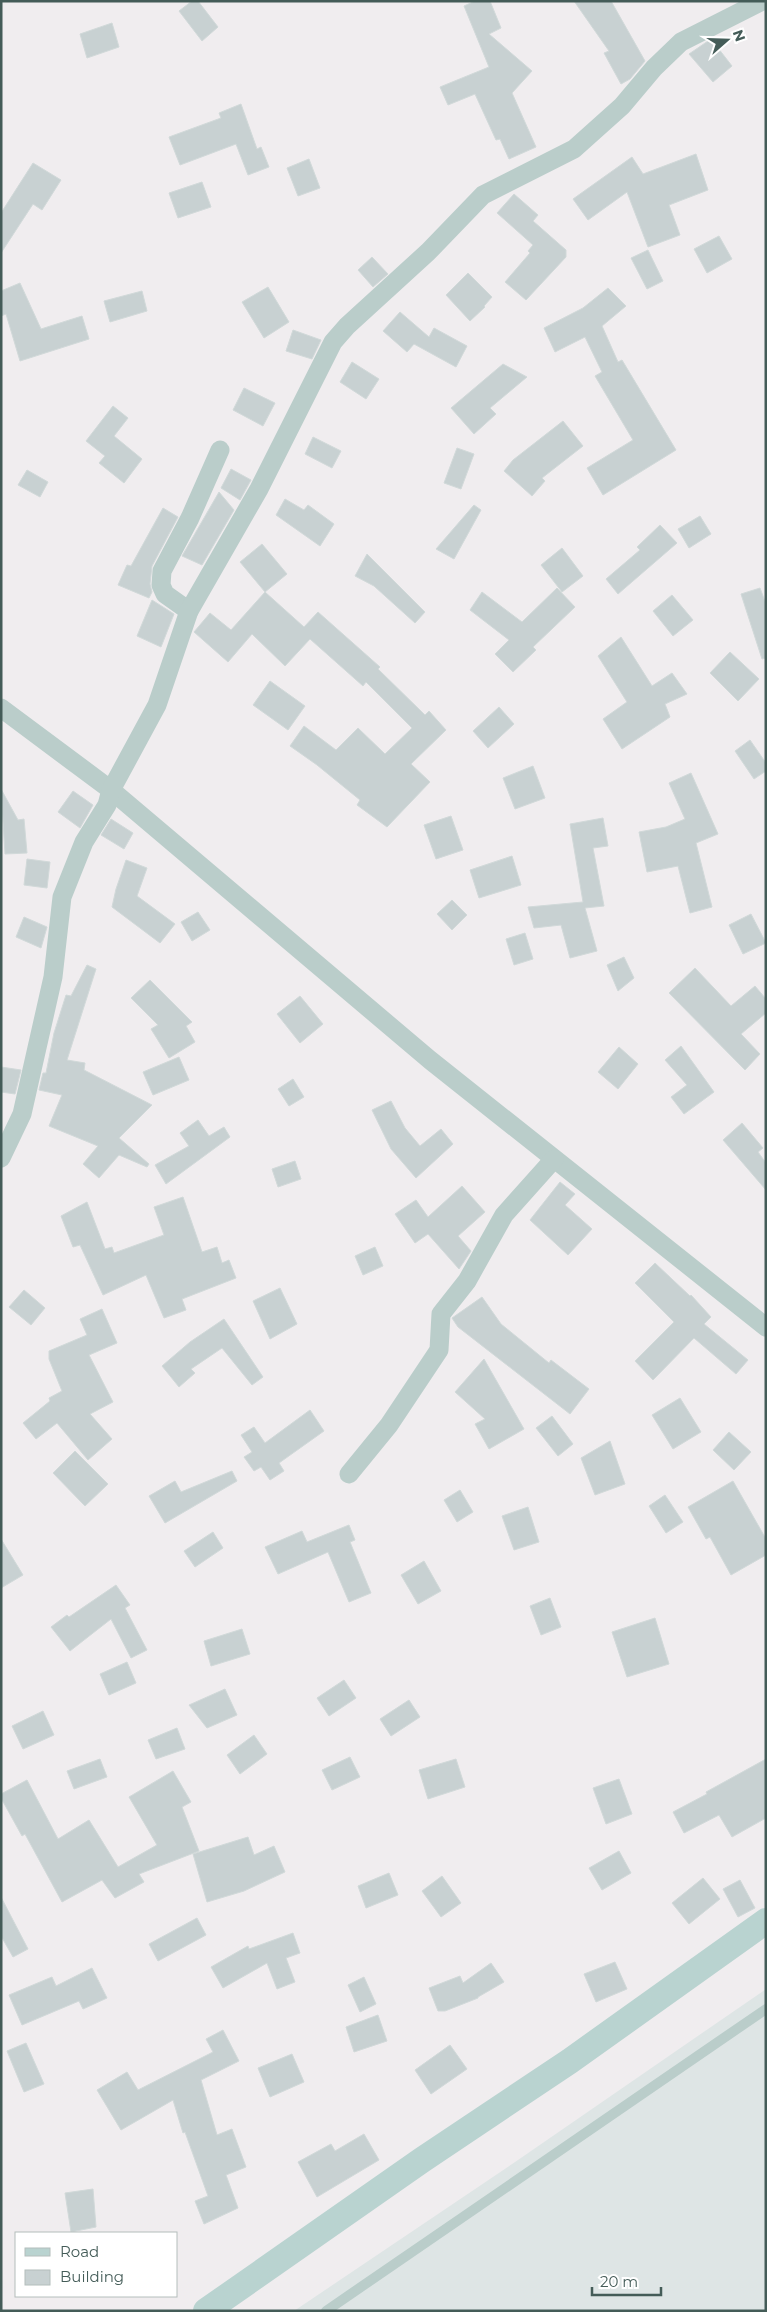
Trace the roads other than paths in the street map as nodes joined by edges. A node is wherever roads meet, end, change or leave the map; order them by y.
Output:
1 (762, 1) edge
2 (220, 450) dead end
3 (189, 611) junction
4 (1, 708) edge
5 (111, 790) junction
6 (1, 1158) edge
7 (554, 1159) junction
8 (766, 1327) edge
9 (349, 1474) dead end
10 (766, 1921) edge
11 (766, 2009) edge
12 (206, 2311) edge
13 (326, 2311) edge

1 - 3 street
2 - 3 street
3 - 5 street
4 - 5 street
5 - 6 street
5 - 7 street
7 - 8 street
7 - 9 street
10 - 12 street
11 - 13 lane

